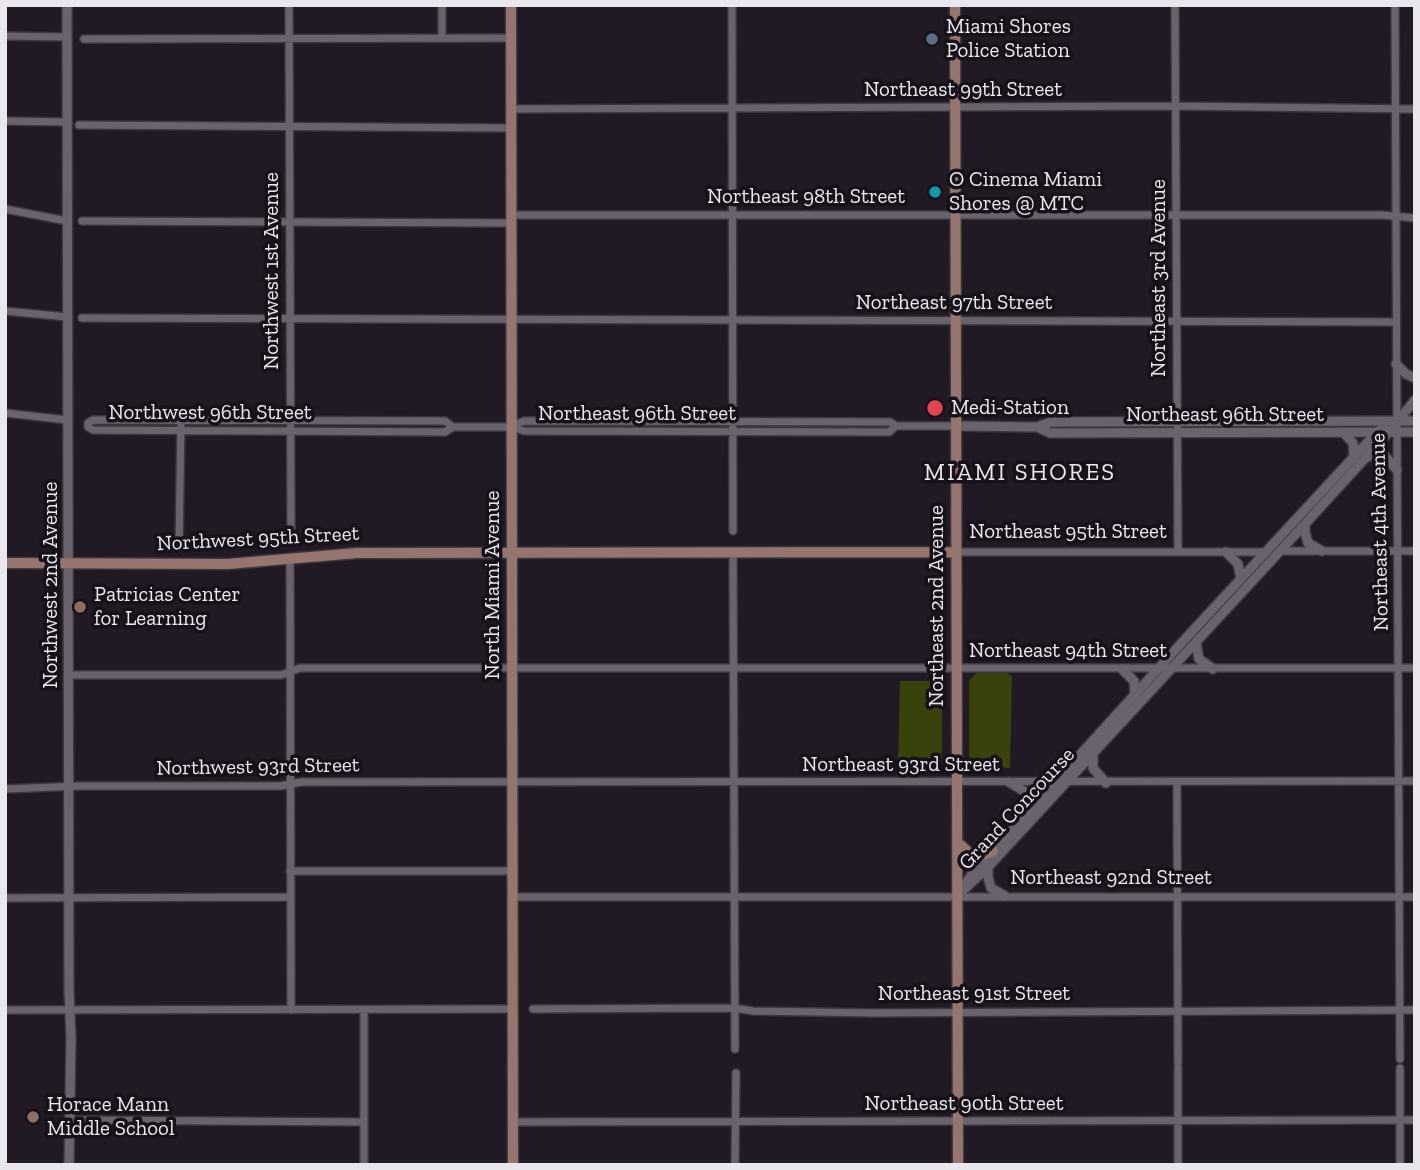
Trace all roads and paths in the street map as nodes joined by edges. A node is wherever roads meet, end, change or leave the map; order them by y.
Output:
1 (67, 5) edge
2 (289, 5) edge
3 (442, 5) edge
4 (511, 5) edge
5 (732, 5) edge
6 (955, 5) edge
7 (1175, 5) edge
8 (1395, 5) edge
9 (5, 36) edge
10 (67, 37) junction
11 (442, 37) junction
12 (511, 38) junction
13 (84, 39) dead end
14 (289, 39) junction
15 (1176, 106) junction
16 (732, 107) junction
17 (955, 108) junction
18 (511, 109) junction
19 (1395, 109) junction
20 (1415, 109) edge
21 (5, 121) edge
22 (67, 122) junction
23 (79, 125) dead end
24 (289, 127) junction
25 (511, 128) junction
26 (5, 209) edge
27 (732, 215) junction
28 (955, 215) junction
29 (1176, 216) junction
30 (1395, 216) junction
31 (1415, 218) edge
32 (511, 219) junction
33 (67, 221) junction
34 (82, 221) dead end
35 (290, 222) junction
36 (5, 311) edge
37 (68, 317) junction
38 (82, 318) dead end
39 (290, 319) junction
40 (733, 320) junction
41 (956, 320) junction
42 (512, 321) junction
43 (1396, 322) junction
44 (1177, 323) junction
45 (1396, 364) junction
46 (1415, 378) edge
47 (1415, 400) edge
48 (5, 414) edge
49 (68, 420) junction
50 (181, 420) junction
51 (290, 421) junction
52 (1396, 421) junction
53 (1415, 421) edge
54 (733, 422) junction
55 (1178, 422) junction
56 (896, 426) junction
57 (956, 426) junction
58 (453, 427) junction
59 (512, 427) junction
60 (1037, 427) junction
61 (181, 430) junction
62 (290, 431) junction
63 (733, 431) junction
64 (1178, 432) junction
65 (1343, 432) junction
66 (1377, 432) junction
67 (1393, 432) junction
68 (1415, 432) edge
69 (1367, 457) junction
70 (1354, 458) junction
71 (1397, 470) junction
72 (1306, 524) junction
73 (733, 531) dead end
74 (291, 537) dead end
75 (180, 548) dead end
76 (1267, 551) junction
77 (1280, 551) junction
78 (1322, 551) junction
79 (1398, 551) junction
80 (1415, 551) edge
81 (512, 552) junction
82 (733, 552) junction
83 (956, 552) junction
84 (1178, 552) junction
85 (1226, 552) junction
86 (290, 558) junction
87 (5, 563) edge
88 (68, 564) junction
89 (1241, 579) junction
90 (1196, 642) junction
91 (512, 668) junction
92 (733, 668) junction
93 (957, 668) junction
94 (1159, 668) junction
95 (1172, 668) junction
96 (1213, 668) junction
97 (1399, 668) junction
98 (1415, 668) edge
99 (1122, 669) junction
100 (290, 672) junction
101 (68, 675) junction
102 (1135, 696) junction
103 (1094, 753) junction
104 (1399, 781) junction
105 (1415, 781) edge
106 (512, 782) junction
107 (733, 782) junction
108 (957, 782) junction
109 (1009, 782) junction
110 (1055, 782) junction
111 (1066, 782) junction
112 (1105, 783) junction
113 (1177, 783) junction
114 (290, 784) junction
115 (69, 787) junction
116 (5, 789) edge
117 (1031, 809) junction
118 (957, 842) junction
119 (993, 851) junction
120 (989, 867) junction
121 (290, 871) junction
122 (512, 872) junction
123 (734, 896) junction
124 (957, 896) junction
125 (1005, 896) junction
126 (1178, 896) junction
127 (69, 897) junction
128 (290, 897) junction
129 (513, 897) junction
130 (1399, 897) junction
131 (1415, 897) edge
132 (5, 898) edge
133 (734, 1008) junction
134 (513, 1009) junction
135 (533, 1009) dead end
136 (5, 1010) edge
137 (71, 1010) junction
138 (290, 1010) junction
139 (364, 1010) junction
140 (1400, 1010) junction
141 (1415, 1010) edge
142 (1178, 1011) junction
143 (958, 1012) junction
144 (735, 1049) dead end
145 (736, 1073) dead end
146 (69, 1120) junction
147 (1400, 1120) junction
148 (1415, 1120) edge
149 (736, 1121) junction
150 (1178, 1121) junction
151 (364, 1122) junction
152 (513, 1122) junction
153 (958, 1122) junction
154 (69, 1165) edge
155 (364, 1165) edge
156 (513, 1165) edge
157 (735, 1165) edge
158 (958, 1165) edge
159 (1178, 1165) edge
160 (1400, 1165) edge

1 - 10 street, Northwest 2nd Avenue
2 - 14 street, Northwest 1st Avenue
3 - 11 street
4 - 12 main road, North Miami Avenue
5 - 16 street
6 - 17 main road, Northeast 2nd Avenue
7 - 15 street, Northeast 3rd Avenue
8 - 19 street, Northeast 4th Avenue
9 - 10 street
10 - 22 street, Northwest 2nd Avenue
11 - 12 street
11 - 14 street
12 - 18 main road, North Miami Avenue
13 - 14 street
14 - 24 street, Northwest 1st Avenue
15 - 17 street, Northeast 99th Street
15 - 19 street, Northeast 99th Street
15 - 29 street, Northeast 3rd Avenue
16 - 17 street, Northeast 99th Street
16 - 18 street, Northeast 99th Street
16 - 27 street
17 - 28 main road, Northeast 2nd Avenue
18 - 25 main road, North Miami Avenue
19 - 20 street, Northeast 99th Street
19 - 30 street, Northeast 4th Avenue
21 - 22 street
22 - 33 street, Northwest 2nd Avenue
23 - 24 street
24 - 25 street
24 - 35 street, Northwest 1st Avenue
25 - 32 main road, North Miami Avenue
26 - 33 street
27 - 28 street, Northeast 98th Street
27 - 32 street, Northeast 98th Street
27 - 40 street
28 - 29 street, Northeast 98th Street
28 - 41 main road, Northeast 2nd Avenue
29 - 30 street, Northeast 98th Street
29 - 44 street, Northeast 3rd Avenue
30 - 31 street, Northeast 98th Street
30 - 43 street, Northeast 4th Avenue
32 - 35 street, Northeast 98th Street
32 - 42 main road, North Miami Avenue
33 - 37 street, Northwest 2nd Avenue
34 - 35 street, Northeast 98th Street
35 - 39 street, Northwest 1st Avenue
36 - 37 street
37 - 49 street, Northwest 2nd Avenue
38 - 39 street, Northeast 97th Street
39 - 42 street, Northeast 97th Street
39 - 51 street, Northwest 1st Avenue
40 - 41 street, Northeast 97th Street
40 - 42 street, Northeast 97th Street
40 - 54 street
41 - 44 street, Northeast 97th Street
41 - 57 main road, Northeast 2nd Avenue
42 - 59 main road, North Miami Avenue
43 - 44 street, Northeast 97th Street
43 - 45 street, Northeast 4th Avenue
44 - 55 street, Northeast 3rd Avenue
45 - 46 street
45 - 52 street, Northeast 4th Avenue
47 - 52 street, Grand Concourse
48 - 49 street
49 - 88 street, Northwest 2nd Avenue
50 - 51 street, Northwest 96th Street
50 - 61 street
50 - 61 street, Northwest 96th Street
51 - 58 street, Northwest 96th Street
51 - 62 street, Northwest 1st Avenue
52 - 53 street, Northeast 96th Street
52 - 55 street, Northeast 96th Street
52 - 66 street, Grand Concourse
52 - 67 street, Grand Concourse
54 - 56 street, Northeast 96th Street
54 - 59 street, Northeast 96th Street
54 - 63 street
55 - 60 street, Northeast 96th Street
55 - 64 street, Northeast 3rd Avenue
56 - 57 street, Northeast 96th Street
56 - 63 street, Northeast 96th Street
57 - 60 street, Northeast 96th Street
57 - 83 main road, Northeast 2nd Avenue
58 - 59 street, Northwest 96th Street
58 - 62 street, Northwest 96th Street
59 - 63 street, Northeast 96th Street
59 - 81 main road, North Miami Avenue
60 - 64 street, Northeast 96th Street
61 - 62 street, Northwest 96th Street
61 - 75 street
62 - 74 street, Northwest 1st Avenue
63 - 73 street
64 - 65 street, Northeast 96th Street
64 - 84 street, Northeast 3rd Avenue
65 - 66 street, Northeast 96th Street
65 - 70 street
66 - 67 street, Northeast 96th Street
66 - 70 street, Grand Concourse
67 - 68 street, Northeast 96th Street
67 - 69 street, Grand Concourse
67 - 71 street, Northeast 4th Avenue
69 - 71 street
69 - 72 street, Grand Concourse
70 - 76 street, Grand Concourse
71 - 79 street, Northeast 4th Avenue
72 - 77 street, Grand Concourse
72 - 78 street
76 - 77 street, Northeast 95th Street
76 - 85 street, Northeast 95th Street
76 - 89 street, Grand Concourse
77 - 78 street, Northeast 95th Street
77 - 90 street, Grand Concourse
78 - 79 street, Northeast 95th Street
79 - 80 street, Northeast 95th Street
79 - 97 street, Northeast 4th Avenue
81 - 82 main road, Northeast 95th Street
81 - 86 main road, Northwest 95th Street
81 - 91 main road, North Miami Avenue
82 - 83 main road, Northeast 95th Street
82 - 92 street
83 - 84 street, Northeast 95th Street
83 - 93 main road, Northeast 2nd Avenue
84 - 85 street, Northeast 95th Street
85 - 89 street
86 - 88 main road, Northwest 95th Street
86 - 100 street
87 - 88 main road, Northwest 95th Street
88 - 101 street, Northwest 2nd Avenue
89 - 94 street, Grand Concourse
90 - 95 street, Grand Concourse
90 - 96 street
91 - 92 street, Northeast 94th Street
91 - 100 street, Northeast 94th Street
91 - 106 main road, North Miami Avenue
92 - 93 street, Northeast 94th Street
92 - 107 street
93 - 99 street, Northeast 94th Street
93 - 108 main road, Northeast 2nd Avenue
94 - 95 street, Northeast 94th Street
94 - 99 street, Northeast 94th Street
94 - 102 street, Grand Concourse
95 - 96 street, Northeast 94th Street
95 - 103 street, Grand Concourse
96 - 97 street, Northeast 94th Street
97 - 98 street, Northeast 94th Street
97 - 104 street, Northeast 4th Avenue
99 - 102 street
100 - 101 street, Northeast 94th Street
100 - 114 street
101 - 115 street, Northwest 2nd Avenue
102 - 110 street, Grand Concourse
103 - 111 street, Grand Concourse
103 - 112 street
104 - 105 street, Northeast 93rd Street
104 - 113 street, Northeast 93rd Street
104 - 130 street, Northeast 4th Avenue
106 - 107 street, Northeast 93rd Street
106 - 114 street, Northwest 93rd Street
106 - 122 main road, North Miami Avenue
107 - 108 street, Northeast 93rd Street
107 - 123 street
108 - 109 street, Northeast 93rd Street
108 - 118 main road, Northeast 2nd Avenue
109 - 110 street, Northeast 93rd Street
109 - 117 street
110 - 111 street, Northeast 93rd Street
110 - 117 street, Grand Concourse
111 - 112 street, Northeast 93rd Street
111 - 120 street, Grand Concourse
112 - 113 street, Northeast 93rd Street
113 - 126 street
114 - 115 street, Northwest 93rd Street
114 - 121 street
115 - 116 street, Northwest 93rd Street
115 - 127 street, Northwest 2nd Avenue
117 - 119 street, Grand Concourse
118 - 119 main road
118 - 124 main road, Northeast 2nd Avenue
119 - 124 street, Grand Concourse
120 - 124 street, Grand Concourse
120 - 125 street
121 - 122 street
121 - 128 street
122 - 129 main road, North Miami Avenue
123 - 124 street, Northeast 92nd Street
123 - 129 street, Northeast 92nd Street
123 - 133 street
124 - 125 street, Northeast 92nd Street
124 - 143 main road, Northeast 2nd Avenue
125 - 126 street, Northeast 92nd Street
126 - 130 street, Northeast 92nd Street
126 - 142 street
127 - 128 street
127 - 132 street
127 - 137 street, Northwest 2nd Avenue
128 - 138 street
129 - 134 main road, North Miami Avenue
130 - 131 street, Northeast 92nd Street
130 - 140 street, Northeast 4th Avenue
133 - 135 street, Northeast 91st Street
133 - 143 street, Northeast 91st Street
133 - 144 street
134 - 139 street
134 - 152 main road, North Miami Avenue
136 - 137 street
137 - 138 street
137 - 146 street, Northwest 2nd Avenue
138 - 139 street
139 - 151 street
140 - 141 street, Northeast 91st Street
140 - 142 street, Northeast 91st Street
140 - 147 street, Northeast 4th Avenue
142 - 143 street, Northeast 91st Street
142 - 150 street
143 - 153 main road, Northeast 2nd Avenue
145 - 149 street
146 - 151 street
146 - 154 street, Northwest 2nd Avenue
147 - 148 street, Northeast 90th Street
147 - 150 street, Northeast 90th Street
147 - 160 street, Northeast 4th Avenue
149 - 152 street, Northeast 90th Street
149 - 153 street, Northeast 90th Street
149 - 157 street
150 - 153 street, Northeast 90th Street
150 - 159 street
151 - 155 street
152 - 156 main road, North Miami Avenue
153 - 158 main road, Northeast 2nd Avenue

